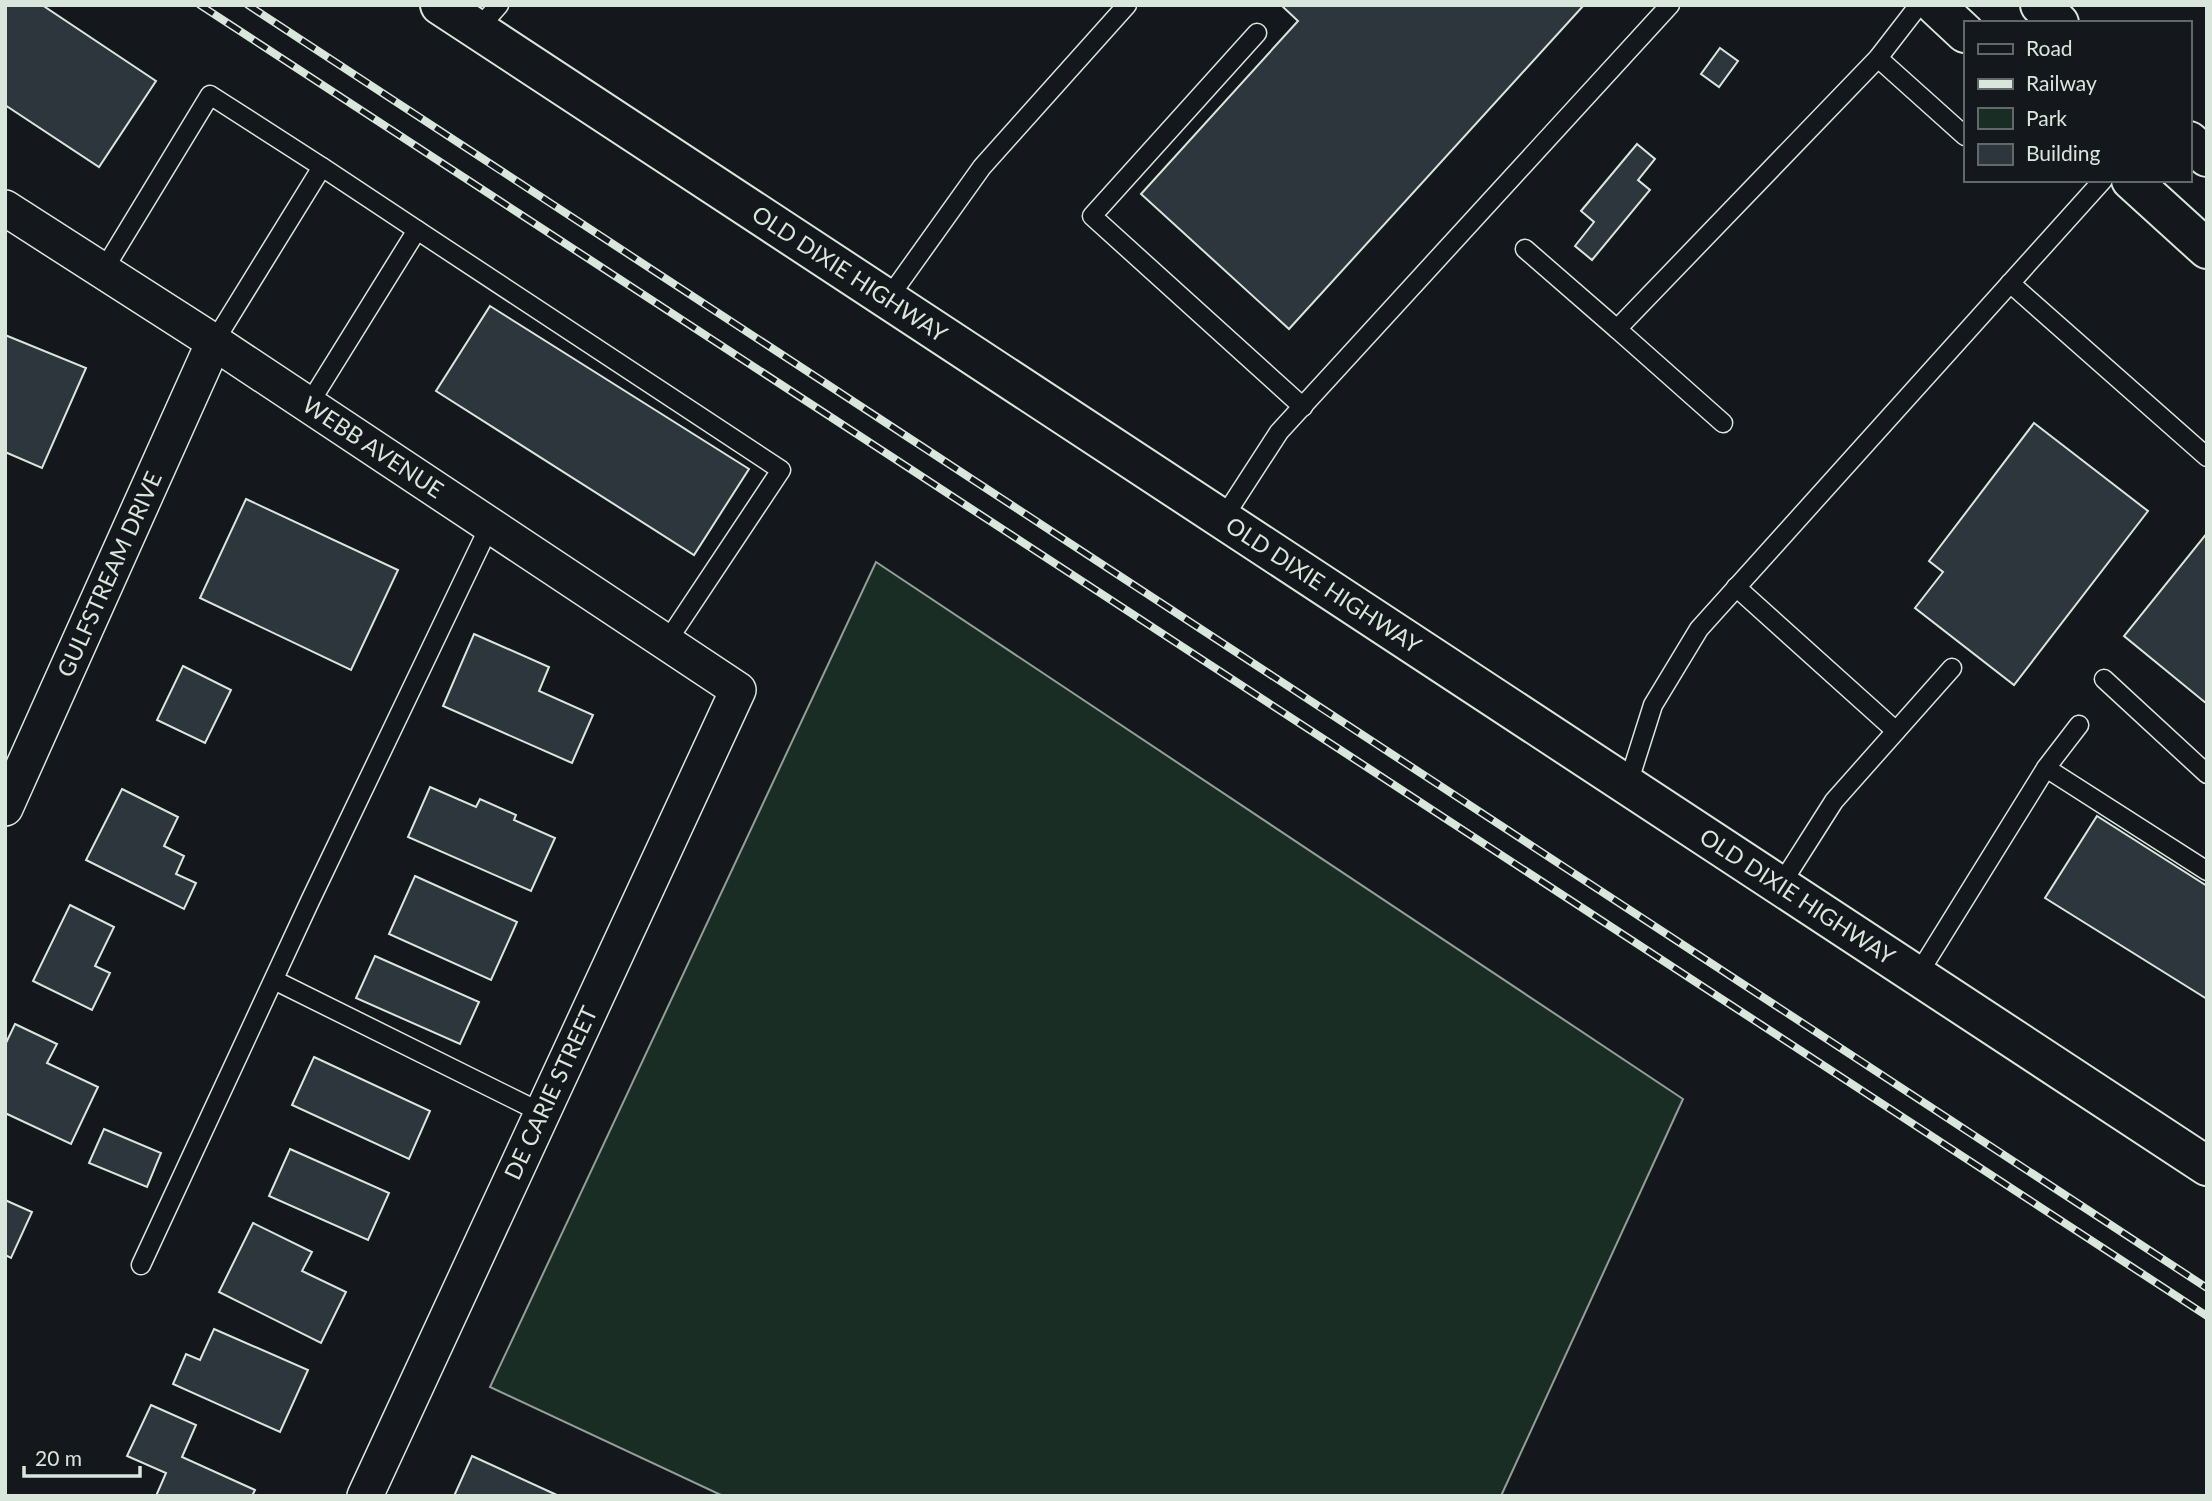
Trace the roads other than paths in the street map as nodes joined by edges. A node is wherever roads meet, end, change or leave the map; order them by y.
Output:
1 (440, 5) edge
2 (1127, 5) edge
3 (1670, 5) edge
4 (1919, 5) edge
5 (1935, 5) edge
6 (2040, 5) edge
7 (488, 18) edge
8 (2057, 21) edge
9 (1964, 32) edge
10 (1256, 33) dead end
11 (1878, 58) junction
12 (1964, 135) edge
13 (2191, 143) edge
14 (2207, 157) edge
15 (322, 167) junction
16 (2101, 182) edge
17 (2133, 182) edge
18 (5, 208) edge
19 (417, 230) junction
20 (1525, 249) dead end
21 (2207, 249) edge
22 (103, 271) junction
23 (2010, 283) junction
24 (887, 300) junction
25 (1618, 329) junction
26 (214, 342) junction
27 (309, 404) junction
28 (1303, 407) junction
29 (1723, 423) dead end
30 (2207, 457) edge
31 (1222, 520) junction
32 (490, 525) junction
33 (1736, 587) junction
34 (666, 643) junction
35 (1952, 668) dead end
36 (2104, 679) dead end
37 (738, 690) joint
38 (2079, 725) dead end
39 (1896, 731) junction
40 (2046, 768) junction
41 (2207, 774) edge
42 (1627, 787) junction
43 (5, 808) edge
44 (2207, 871) edge
45 (1780, 886) junction
46 (1917, 976) junction
47 (274, 980) junction
48 (542, 1113) junction
49 (2207, 1166) edge
50 (141, 1265) dead end
51 (365, 1496) edge

1 - 7 street, OLD DIXIE HIGHWAY
2 - 24 lane
3 - 28 lane
4 - 11 lane
5 - 9 street
6 - 8 street
7 - 24 street, OLD DIXIE HIGHWAY
10 - 28 lane
11 - 12 lane
11 - 25 lane
13 - 14 street
15 - 19 lane
15 - 22 lane
15 - 26 lane
16 - 23 lane
17 - 21 street
18 - 22 street, WEBB AVENUE
19 - 27 lane
19 - 34 lane
20 - 25 lane
22 - 26 street, WEBB AVENUE
23 - 30 lane
23 - 33 lane
24 - 31 street, OLD DIXIE HIGHWAY
25 - 29 lane
26 - 27 street, WEBB AVENUE
26 - 43 street, GULFSTREAM DRIVE
27 - 32 street, WEBB AVENUE
28 - 31 lane
31 - 42 street, OLD DIXIE HIGHWAY
32 - 34 street, WEBB AVENUE
32 - 47 lane
33 - 39 lane
33 - 42 lane
34 - 37 street, WEBB AVENUE
35 - 39 lane
36 - 41 lane
37 - 48 street, DE CARIE STREET
38 - 40 lane
39 - 45 lane
40 - 44 lane
40 - 46 lane
42 - 45 street, OLD DIXIE HIGHWAY
45 - 46 street, OLD DIXIE HIGHWAY
46 - 49 street, OLD DIXIE HIGHWAY
47 - 48 lane
47 - 50 lane
48 - 51 street, DE CARIE STREET

